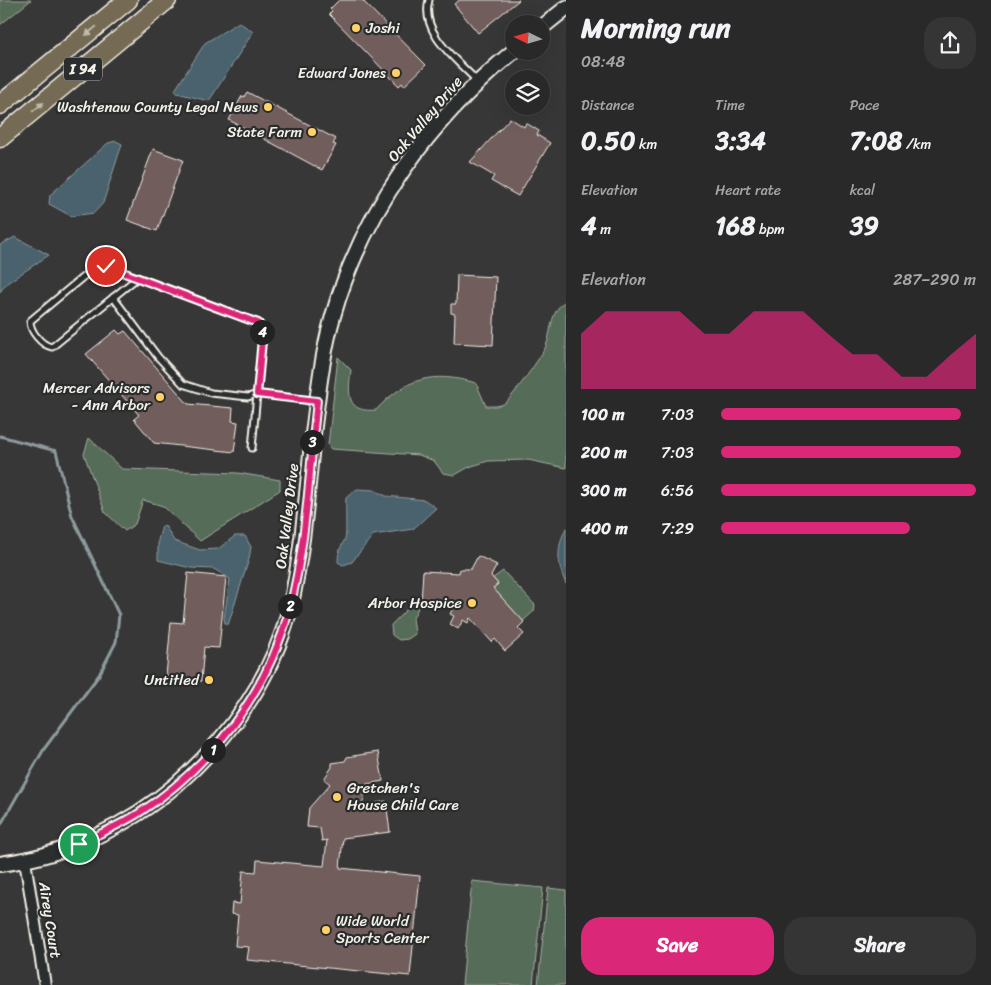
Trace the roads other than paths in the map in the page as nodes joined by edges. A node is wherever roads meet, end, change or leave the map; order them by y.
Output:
1 (128, 0) edge
2 (167, 0) edge
3 (429, 0) edge
4 (566, 8) edge
5 (550, 21) edge
6 (505, 58) edge
7 (478, 81) junction
8 (0, 105) edge
9 (0, 138) edge
10 (137, 278) junction
11 (112, 298) junction
12 (257, 394) junction
13 (317, 401) junction
14 (252, 448) dead end
15 (26, 861) junction
16 (0, 864) edge
17 (45, 985) edge

1 -> 8 highway, I 94
9 -> 2 highway, I 94
3 - 7 lane
4 - 5 street
6 - 7 street, Oak Valley Drive
7 - 13 street, Oak Valley Drive
10 - 11 lane
10 - 11 lane
10 - 12 lane
11 - 12 lane
12 - 13 lane
12 - 14 lane
13 - 15 street, Oak Valley Drive
15 - 16 street, Oak Valley Drive
15 - 17 street, Airey Court

